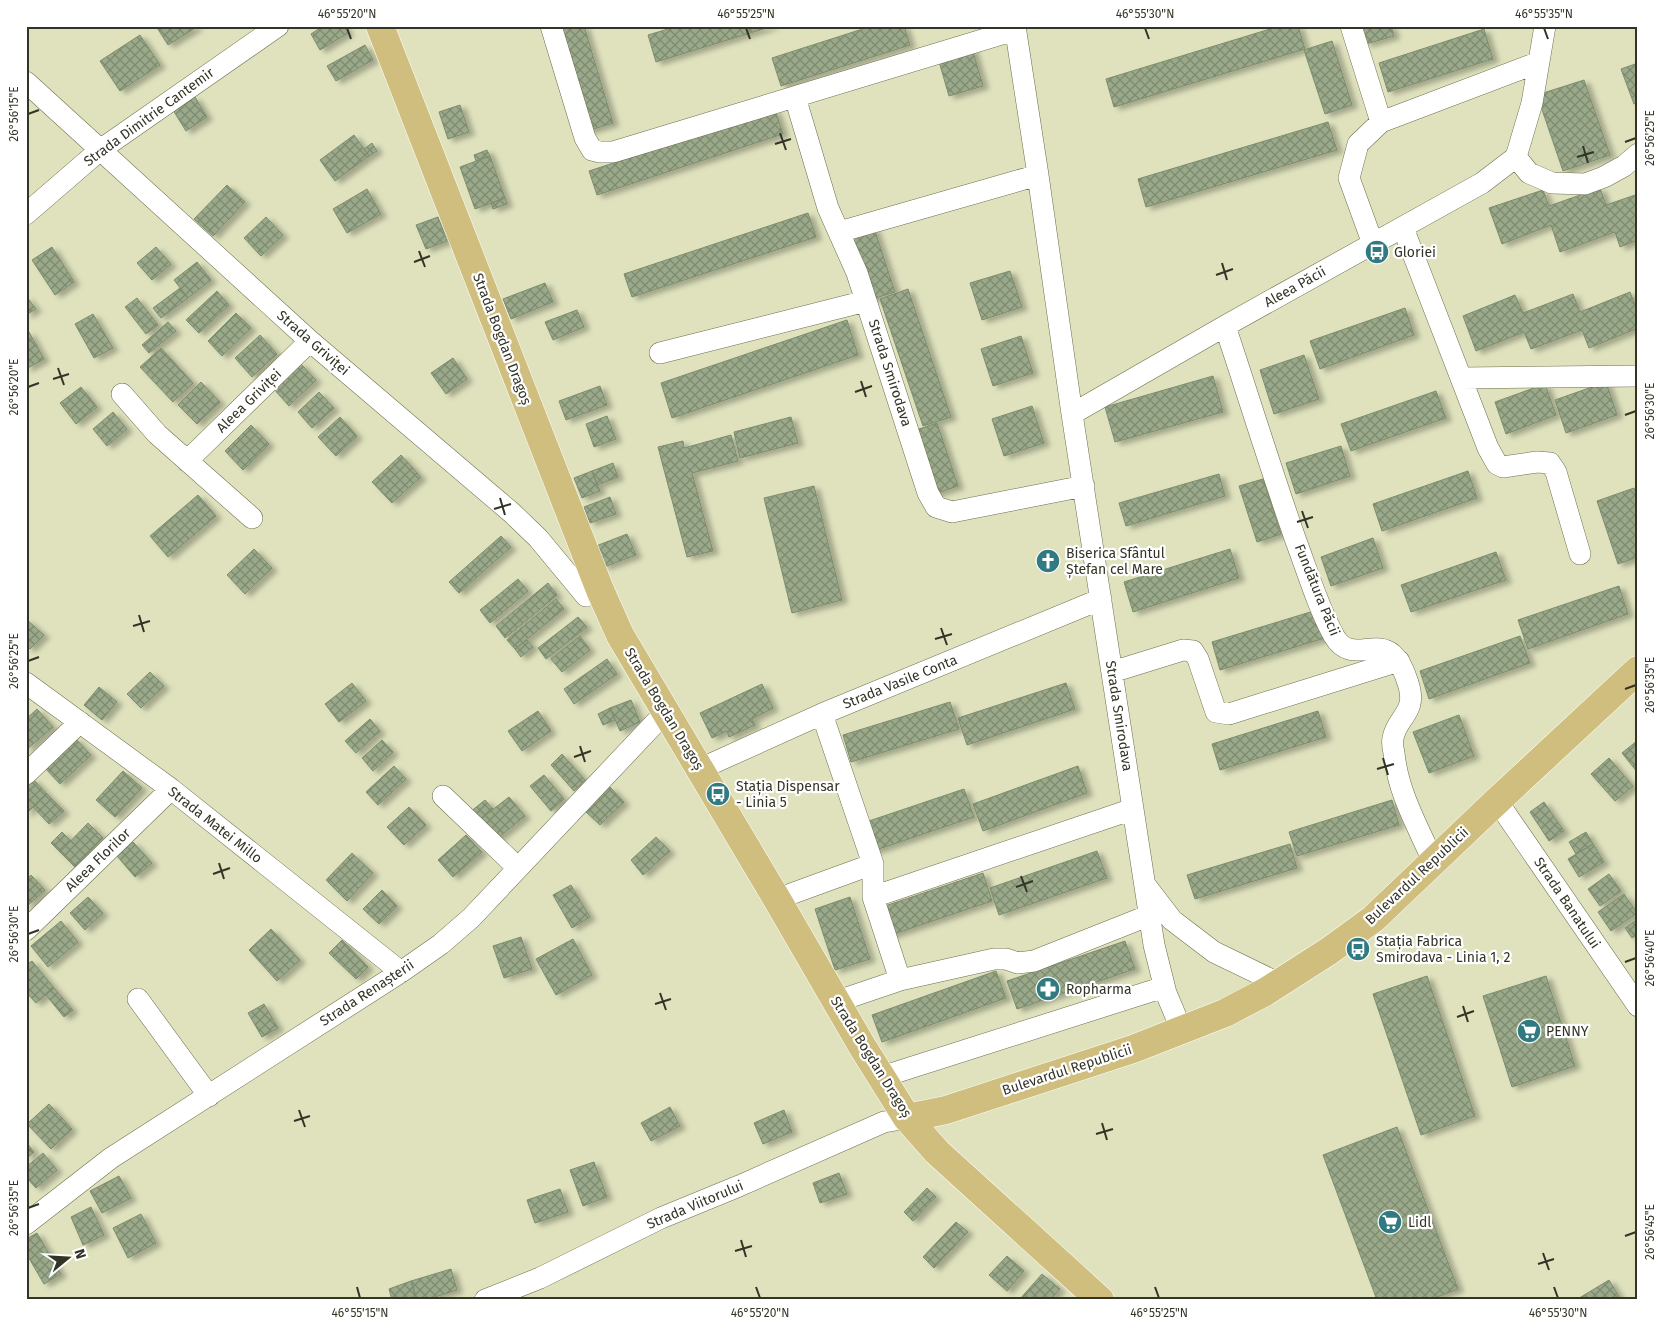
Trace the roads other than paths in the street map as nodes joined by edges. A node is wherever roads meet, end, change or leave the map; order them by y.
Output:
1 (278, 26) edge
2 (380, 26) edge
3 (551, 26) edge
4 (1351, 26) edge
5 (1545, 26) edge
6 (1015, 28) edge
7 (1539, 62) junction
8 (26, 82) edge
9 (795, 97) junction
10 (1381, 122) junction
11 (100, 150) junction
12 (1637, 155) edge
13 (1516, 157) junction
14 (1038, 174) junction
15 (26, 214) edge
16 (1403, 228) junction
17 (839, 232) junction
18 (1373, 244) junction
19 (866, 301) junction
20 (1225, 326) junction
21 (310, 341) junction
22 (660, 352) dead end
23 (1638, 376) edge
24 (1462, 378) junction
25 (122, 394) dead end
26 (1072, 414) junction
27 (187, 461) junction
28 (1084, 486) junction
29 (252, 518) dead end
30 (1580, 554) dead end
31 (600, 590) junction
32 (1101, 599) junction
33 (1398, 661) junction
34 (1638, 670) edge
35 (1112, 672) junction
36 (26, 683) edge
37 (822, 714) junction
38 (668, 715) junction
39 (80, 722) junction
40 (700, 771) junction
41 (26, 774) edge
42 (170, 789) junction
43 (443, 796) dead end
44 (1497, 801) junction
45 (1133, 809) junction
46 (1434, 863) junction
47 (873, 864) junction
48 (518, 868) junction
49 (1146, 886) junction
50 (873, 897) junction
51 (778, 901) junction
52 (1150, 915) junction
53 (26, 930) edge
54 (401, 972) junction
55 (900, 980) junction
56 (1278, 983) junction
57 (1164, 987) junction
58 (138, 999) dead end
59 (838, 1004) junction
60 (1638, 1006) edge
61 (1182, 1030) junction
62 (883, 1079) junction
63 (209, 1096) junction
64 (907, 1118) junction
65 (26, 1224) edge
66 (485, 1300) edge
67 (1100, 1300) edge

1 - 11 street, Strada Dimitrie Cantemir
2 - 31 main road, Strada Bogdan Dragoș
3 - 9 street, Strada Smirodava
4 - 10 street
5 - 7 street
6 - 9 street, Strada Smirodava
6 - 14 street, Strada Smirodava
7 - 10 street
7 - 13 street
8 - 11 street, Strada Griviței
9 - 17 street, Strada Smirodava
10 - 18 street
11 - 15 street, Strada Dimitrie Cantemir
11 - 21 street, Strada Griviței
12 - 13 street
13 - 16 street, Aleea Păcii
14 - 17 street
14 - 26 street, Strada Smirodava
16 - 18 street, Aleea Păcii
16 - 24 street
17 - 19 street, Strada Smirodava
18 - 20 street, Aleea Păcii
19 - 22 street
19 - 28 street, Strada Smirodava
20 - 26 street, Aleea Păcii
20 - 33 street, Fundătura Păcii
21 - 27 street, Aleea Griviței
21 - 31 street, Strada Griviței
23 - 24 street
24 - 30 street
25 - 27 street
26 - 28 street, Strada Smirodava
27 - 29 street
28 - 32 street, Strada Smirodava
31 - 38 main road, Strada Bogdan Dragoș
32 - 35 street, Strada Smirodava
32 - 37 street, Strada Vasile Conta
33 - 35 street
33 - 46 street
34 - 44 main road, Bulevardul Republicii
35 - 45 street, Strada Smirodava
36 - 39 street, Strada Matei Millo
37 - 40 street, Strada Vasile Conta
37 - 47 street
38 - 40 main road, Strada Bogdan Dragoș
38 - 48 street, Strada Renașterii
39 - 41 street
39 - 42 street, Strada Matei Millo
40 - 51 main road, Strada Bogdan Dragoș
42 - 53 street, Aleea Florilor
42 - 54 street, Strada Matei Millo
43 - 48 street
44 - 46 main road, Bulevardul Republicii
44 - 60 street, Strada Banatului
45 - 49 street, Strada Smirodava
45 - 50 street
46 - 56 main road, Bulevardul Republicii
47 - 50 street
47 - 51 street
48 - 54 street, Strada Renașterii
49 - 52 street, Strada Smirodava
49 - 56 street, Strada Smirodava
50 - 55 street
51 - 59 main road, Strada Bogdan Dragoș
52 - 55 street
52 - 57 street, Strada Smirodava
54 - 63 street, Strada Renașterii
55 - 59 street
56 - 61 main road, Bulevardul Republicii
57 - 61 street, Strada Smirodava
57 - 62 street
58 - 63 street
59 - 62 main road, Strada Bogdan Dragoș
61 - 64 main road, Bulevardul Republicii
62 - 64 main road, Strada Bogdan Dragoș
63 - 65 street, Strada Renașterii
64 - 66 street, Strada Viitorului
64 - 67 main road, Strada Bogdan Dragoș

